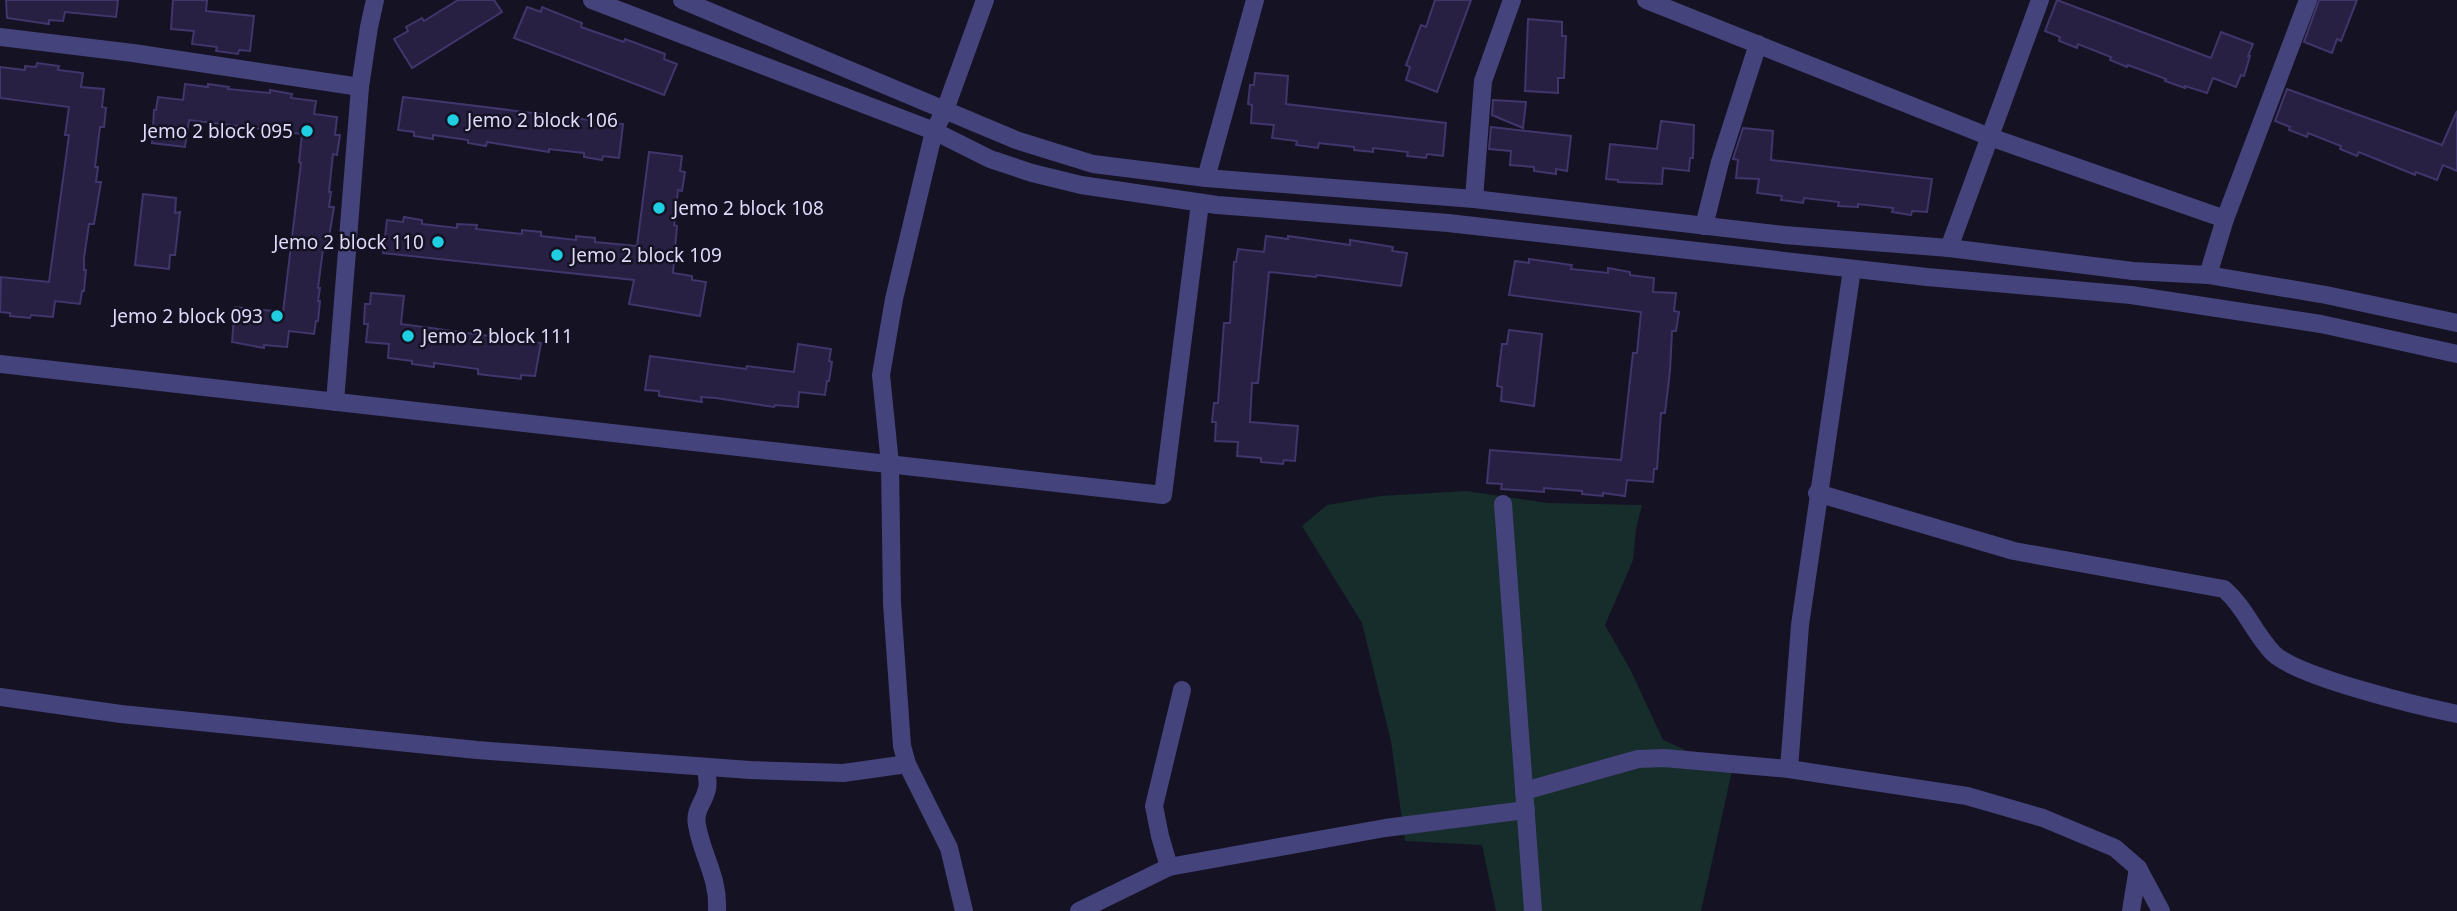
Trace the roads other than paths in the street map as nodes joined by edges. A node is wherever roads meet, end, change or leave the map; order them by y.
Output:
1 (375, 0) edge
2 (592, 0) edge
3 (682, 0) edge
4 (985, 0) edge
5 (1255, 0) edge
6 (1512, 0) edge
7 (1646, 0) edge
8 (2040, 0) edge
9 (2308, 0) edge
10 (0, 37) edge
11 (1758, 44) junction
12 (360, 87) junction
13 (945, 110) junction
14 (934, 131) junction
15 (1990, 136) junction
16 (1206, 178) junction
17 (1474, 199) junction
18 (1200, 203) junction
19 (2225, 219) junction
20 (1704, 226) junction
21 (1784, 235) junction
22 (1949, 248) junction
23 (1779, 260) junction
24 (1852, 269) junction
25 (2208, 275) junction
26 (2457, 323) edge
27 (2457, 354) edge
28 (0, 364) edge
29 (335, 401) junction
30 (890, 464) junction
31 (1817, 494) junction
32 (1503, 504) dead end
33 (1182, 690) dead end
34 (0, 697) edge
35 (2457, 714) edge
36 (907, 764) junction
37 (706, 767) junction
38 (1789, 769) junction
39 (1524, 791) junction
40 (1526, 810) junction
41 (1169, 867) junction
42 (2138, 868) junction
43 (718, 911) edge
44 (964, 911) edge
45 (1079, 911) edge
46 (1533, 911) edge
47 (2131, 911) edge
48 (2161, 911) edge

1 - 12 street
2 - 14 street
3 - 13 street
4 - 13 street
5 - 16 street
6 - 17 street
7 - 11 street
8 - 15 street
9 - 19 street
10 - 12 street
11 - 15 street
11 - 20 street
12 - 29 street
13 - 14 street
13 - 16 street
14 - 18 street
14 - 30 street
15 - 19 street
15 - 22 street
16 - 17 street
17 - 20 street
18 - 23 street
18 - 30 street
19 - 25 street
20 - 21 street
21 - 22 street
21 - 23 street
22 - 25 street
23 - 24 street
24 - 27 street
24 - 31 street
25 - 26 street
28 - 29 street
29 - 30 street
30 - 36 street
31 - 35 street
31 - 38 street
32 - 39 street
33 - 41 street
34 - 37 street
36 - 37 street
36 - 44 street
37 - 43 street
38 - 39 street
38 - 42 street
39 - 40 street
40 - 41 street
40 - 46 street
41 - 45 street
42 - 47 street
42 - 48 street

